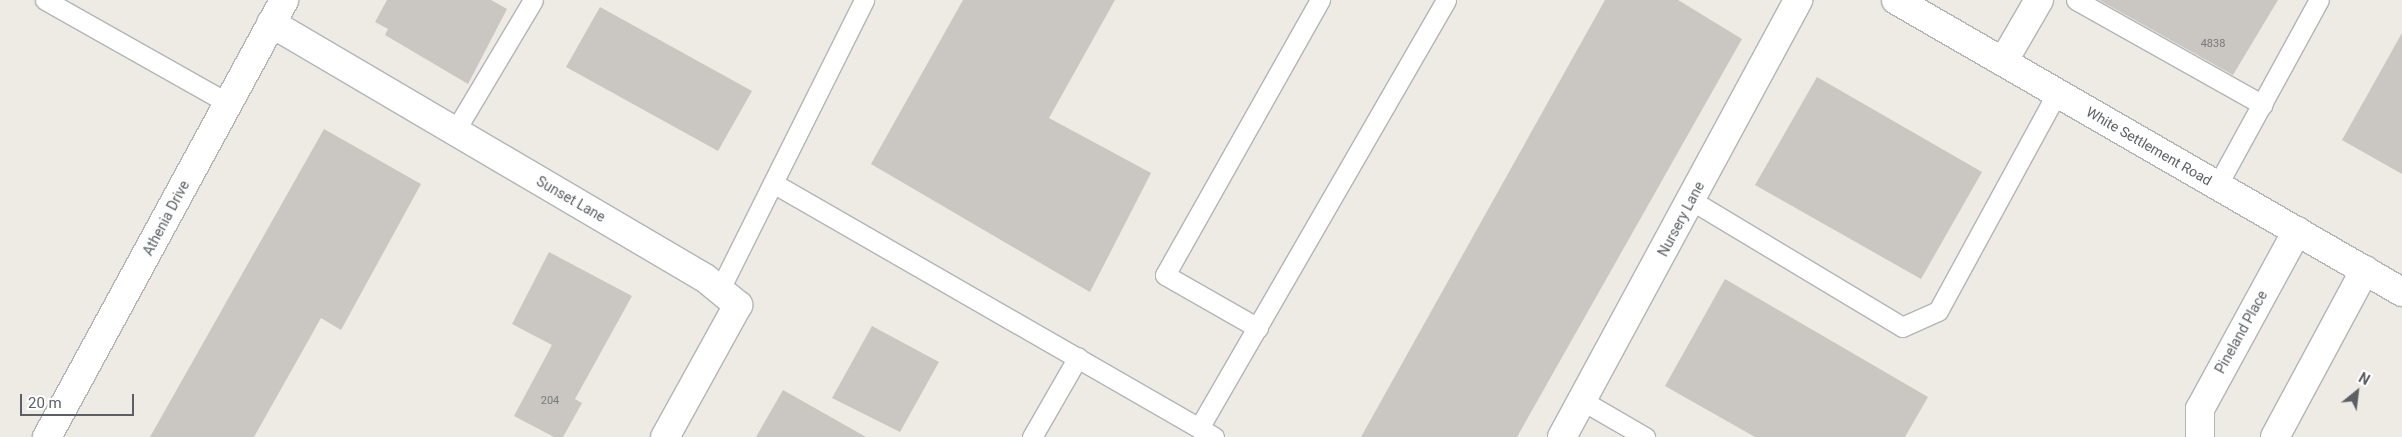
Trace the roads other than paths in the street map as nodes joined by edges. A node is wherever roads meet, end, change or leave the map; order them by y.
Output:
1 (45, 0) edge
2 (533, 0) edge
3 (864, 0) edge
4 (1320, 0) edge
5 (1446, 0) edge
6 (1798, 0) edge
7 (1896, 0) edge
8 (2039, 0) edge
9 (2076, 0) edge
10 (2320, 1) edge
11 (278, 11) edge
12 (2003, 62) junction
13 (2057, 94) junction
14 (228, 103) junction
15 (2263, 105) junction
16 (455, 131) junction
17 (773, 183) junction
18 (2217, 186) junction
19 (1691, 200) junction
20 (2296, 231) junction
21 (2365, 270) junction
22 (720, 289) junction
23 (2402, 292) edge
24 (1258, 328) junction
25 (1078, 357) junction
26 (1583, 401) junction
27 (1206, 433) edge
28 (47, 437) edge
29 (665, 437) edge
30 (1032, 437) edge
31 (1562, 437) edge
32 (1645, 437) edge
33 (2200, 437) edge
34 (2275, 437) edge

1 - 14 lane
2 - 16 lane
3 - 17 lane
4 - 24 lane
5 - 24 lane
6 - 19 street, Nursery Lane
7 - 12 street, White Settlement Road
8 - 12 street
9 - 15 lane
10 - 15 lane
11 - 14 street, Athenia Drive
11 - 16 street, Sunset Lane
12 - 13 street, White Settlement Road
13 - 18 street, White Settlement Road
13 - 19 lane
14 - 28 street, Athenia Drive
15 - 18 lane
16 - 22 street, Sunset Lane
17 - 22 lane
17 - 25 lane
18 - 20 street, White Settlement Road
19 - 26 street, Nursery Lane
20 - 21 street, White Settlement Road
20 - 33 street, Pineland Place
21 - 23 street, White Settlement Road
21 - 34 street
22 - 29 street, Sunset Lane
24 - 27 lane
25 - 27 lane
25 - 30 lane
26 - 31 street, Nursery Lane
26 - 32 lane

